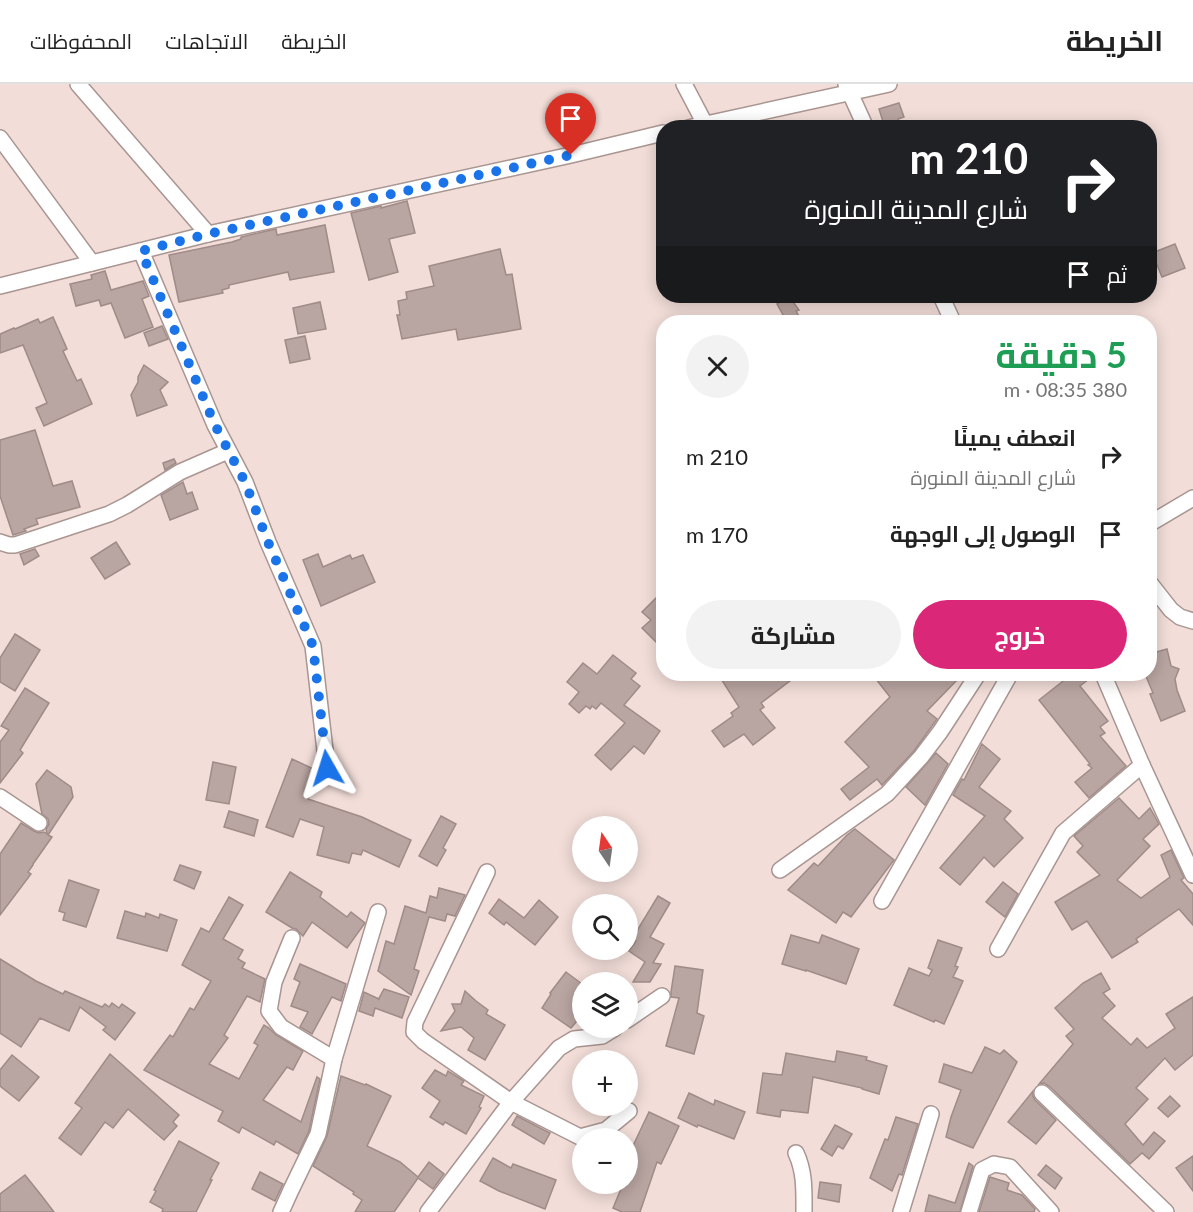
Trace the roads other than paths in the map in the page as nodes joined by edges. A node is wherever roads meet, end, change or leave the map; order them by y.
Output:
1 (78, 84) edge
2 (684, 84) edge
3 (888, 84) edge
4 (848, 88) edge
5 (703, 120) edge
6 (721, 120) edge
7 (862, 120) edge
8 (656, 135) edge
9 (0, 138) edge
10 (208, 234) junction
11 (141, 251) junction
12 (92, 263) junction
13 (0, 286) edge
14 (228, 451) junction
15 (1193, 498) edge
16 (1157, 519) edge
17 (0, 542) edge
18 (1157, 592) edge
19 (1193, 621) edge
20 (973, 681) edge
21 (1006, 681) edge
22 (1106, 681) edge
23 (1142, 765) junction
24 (327, 768) dead end
25 (0, 796) edge
26 (39, 823) dead end
27 (780, 870) dead end
28 (487, 872) dead end
29 (1193, 875) edge
30 (882, 901) dead end
31 (378, 912) dead end
32 (292, 938) dead end
33 (998, 949) dead end
34 (662, 996) dead end
35 (638, 1012) edge
36 (588, 1038) edge
37 (334, 1059) junction
38 (1042, 1093) dead end
39 (511, 1102) junction
40 (931, 1114) dead end
41 (623, 1116) edge
42 (796, 1153) dead end
43 (281, 1212) edge
44 (428, 1212) edge
45 (804, 1212) edge
46 (901, 1212) edge
47 (969, 1212) edge
48 (1051, 1212) edge
49 (1166, 1212) edge

1 - 10 street
2 - 5 street
3 - 4 street
4 - 6 street
4 - 7 street
8 - 10 street
9 - 12 street
10 - 11 street
11 - 12 street
11 - 14 street
12 - 13 street
14 - 17 street
14 - 24 street
15 - 16 street
18 - 19 street
20 - 27 street
21 - 30 street
22 - 23 street
23 - 29 street
23 - 33 street
25 - 26 street
28 - 39 street
31 - 37 street
32 - 37 street
34 - 35 street
36 - 39 street
37 - 43 street
38 - 49 street
39 - 41 street
39 - 44 street
40 - 46 street
42 - 45 street
47 - 48 street

